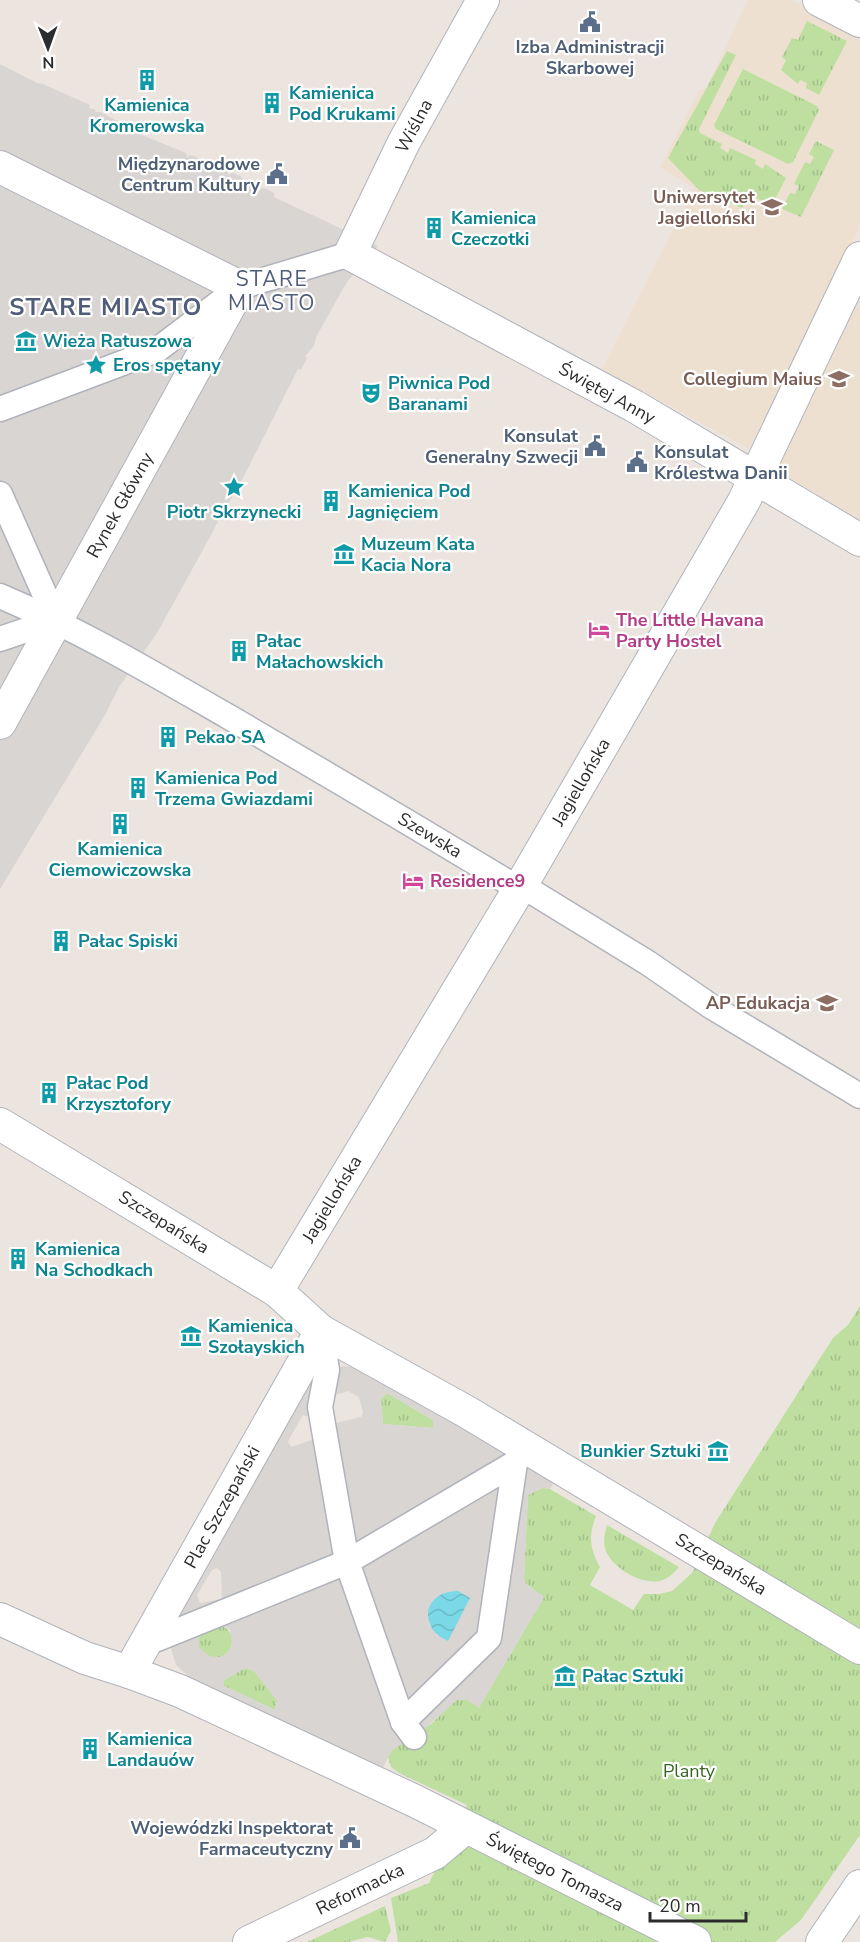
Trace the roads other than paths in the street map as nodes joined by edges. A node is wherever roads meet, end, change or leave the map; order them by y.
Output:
1 (483, 0) edge
2 (819, 0) edge
3 (860, 21) edge
4 (0, 167) edge
5 (350, 254) junction
6 (860, 258) edge
7 (240, 287) junction
8 (0, 409) edge
9 (756, 478) junction
10 (0, 494) edge
11 (860, 540) edge
12 (0, 596) edge
13 (56, 620) junction
14 (0, 639) edge
15 (0, 723) edge
16 (519, 889) junction
17 (860, 1096) edge
18 (0, 1124) edge
19 (277, 1291) junction
20 (321, 1331) junction
21 (347, 1562) junction
22 (0, 1619) edge
23 (145, 1644) junction
24 (860, 1648) edge
25 (129, 1672) junction
26 (466, 1827) junction
27 (860, 1886) edge
28 (249, 1942) edge
29 (695, 1942) edge
30 (822, 1942) edge

1 - 5 street, Wiślna
2 - 3 street
4 - 7 street
5 - 7 street
5 - 9 street, Świętej Anny
6 - 9 street, Jagiellońska
7 - 8 street
7 - 13 street, Rynek Główny
9 - 11 street, Świętej Anny
9 - 16 street, Jagiellońska
10 - 13 street
12 - 13 street, Szewska
13 - 14 street
13 - 15 street, Rynek Główny
13 - 16 street, Szewska
16 - 17 street, Szewska
16 - 19 street, Jagiellońska
18 - 19 street, Szczepańska
19 - 20 street, Szczepańska
20 - 21 street
20 - 23 street, Plac Szczepański
20 - 24 street, Szczepańska
21 - 21 street
21 - 23 street
22 - 25 street
23 - 25 street, Plac Szczepański
25 - 26 street, Świętego Tomasza
26 - 28 street, Reformacka
26 - 29 street, Świętego Tomasza
27 - 30 street

